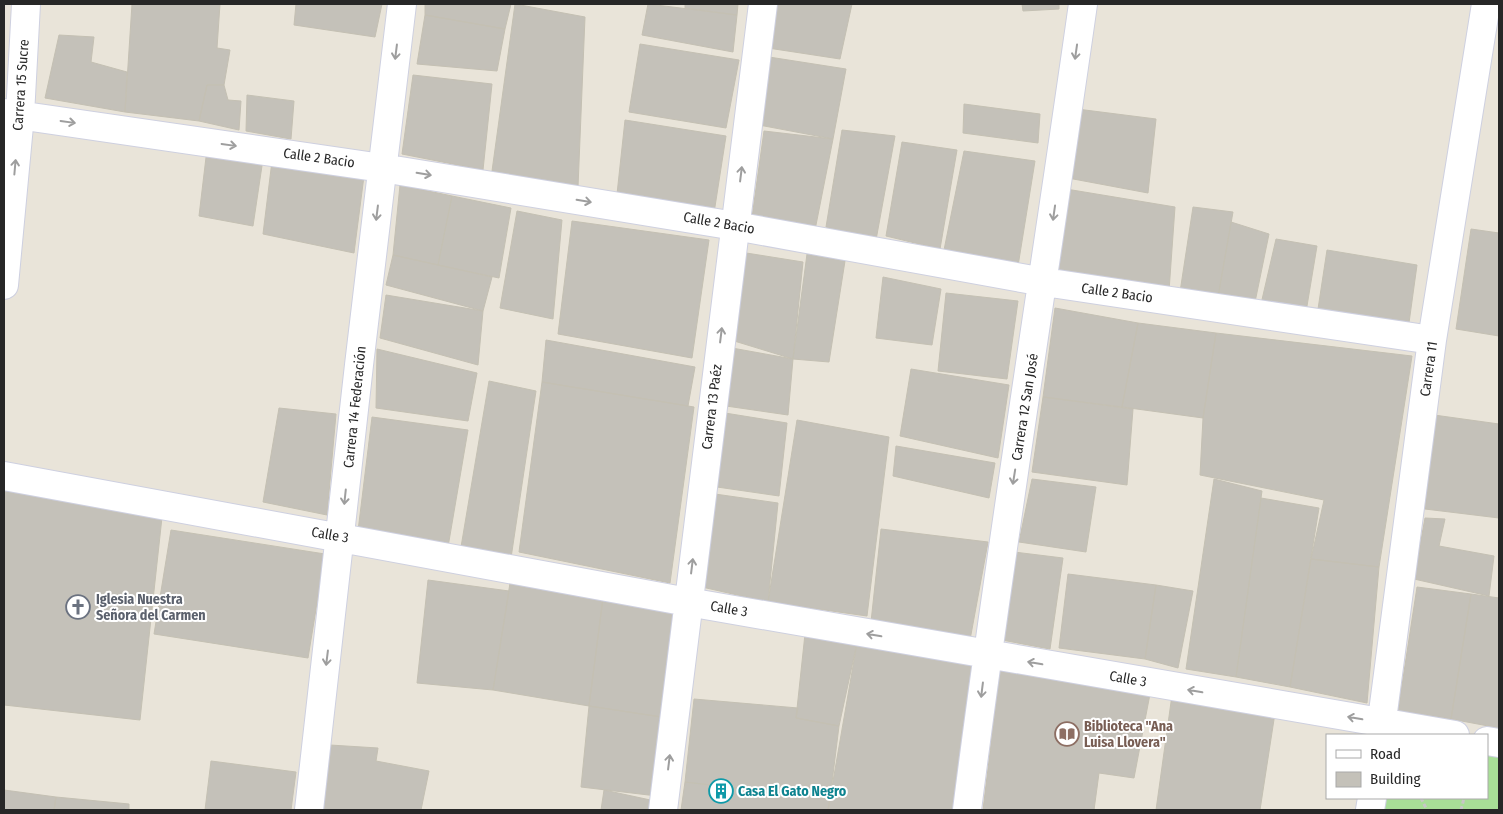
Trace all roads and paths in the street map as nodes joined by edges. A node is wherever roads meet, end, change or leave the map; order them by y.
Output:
1 (26, 4) edge
2 (402, 4) edge
3 (763, 4) edge
4 (1083, 4) edge
5 (1486, 4) edge
6 (12, 114) edge
7 (382, 168) junction
8 (735, 226) junction
9 (1044, 282) junction
10 (4, 285) edge
11 (1432, 340) junction
12 (4, 476) edge
13 (341, 537) junction
14 (688, 602) junction
15 (987, 655) junction
16 (1381, 729) edge
17 (1443, 734) edge
18 (309, 810) edge
19 (663, 810) edge
20 (967, 810) edge

1 - 6 street, Carrera 15 Sucre
2 -> 7 street, Carrera 14 Federación
8 -> 3 street, Carrera 13 Paéz
4 -> 9 street, Carrera 12 San José
5 - 11 street, Carrera 11
6 -> 7 street, Calle 2 Bacio
10 -> 6 street, Carrera 15 Sucre
7 -> 8 street, Calle 2 Bacio
7 -> 13 street, Carrera 14 Federación
8 - 9 street, Calle 2 Bacio
14 -> 8 street, Carrera 13 Paéz
9 - 11 street, Calle 2 Bacio
9 -> 15 street, Carrera 12 San José
11 - 16 street, Carrera 11
12 - 13 street, Calle 3
13 - 14 street, Calle 3
13 -> 18 street, Carrera 14 Federación
15 -> 14 street, Calle 3
19 -> 14 street, Carrera 13 Paéz
16 -> 15 street, Calle 3
15 -> 20 street, Carrera 12 San José
16 - 17 street, Calle 3

